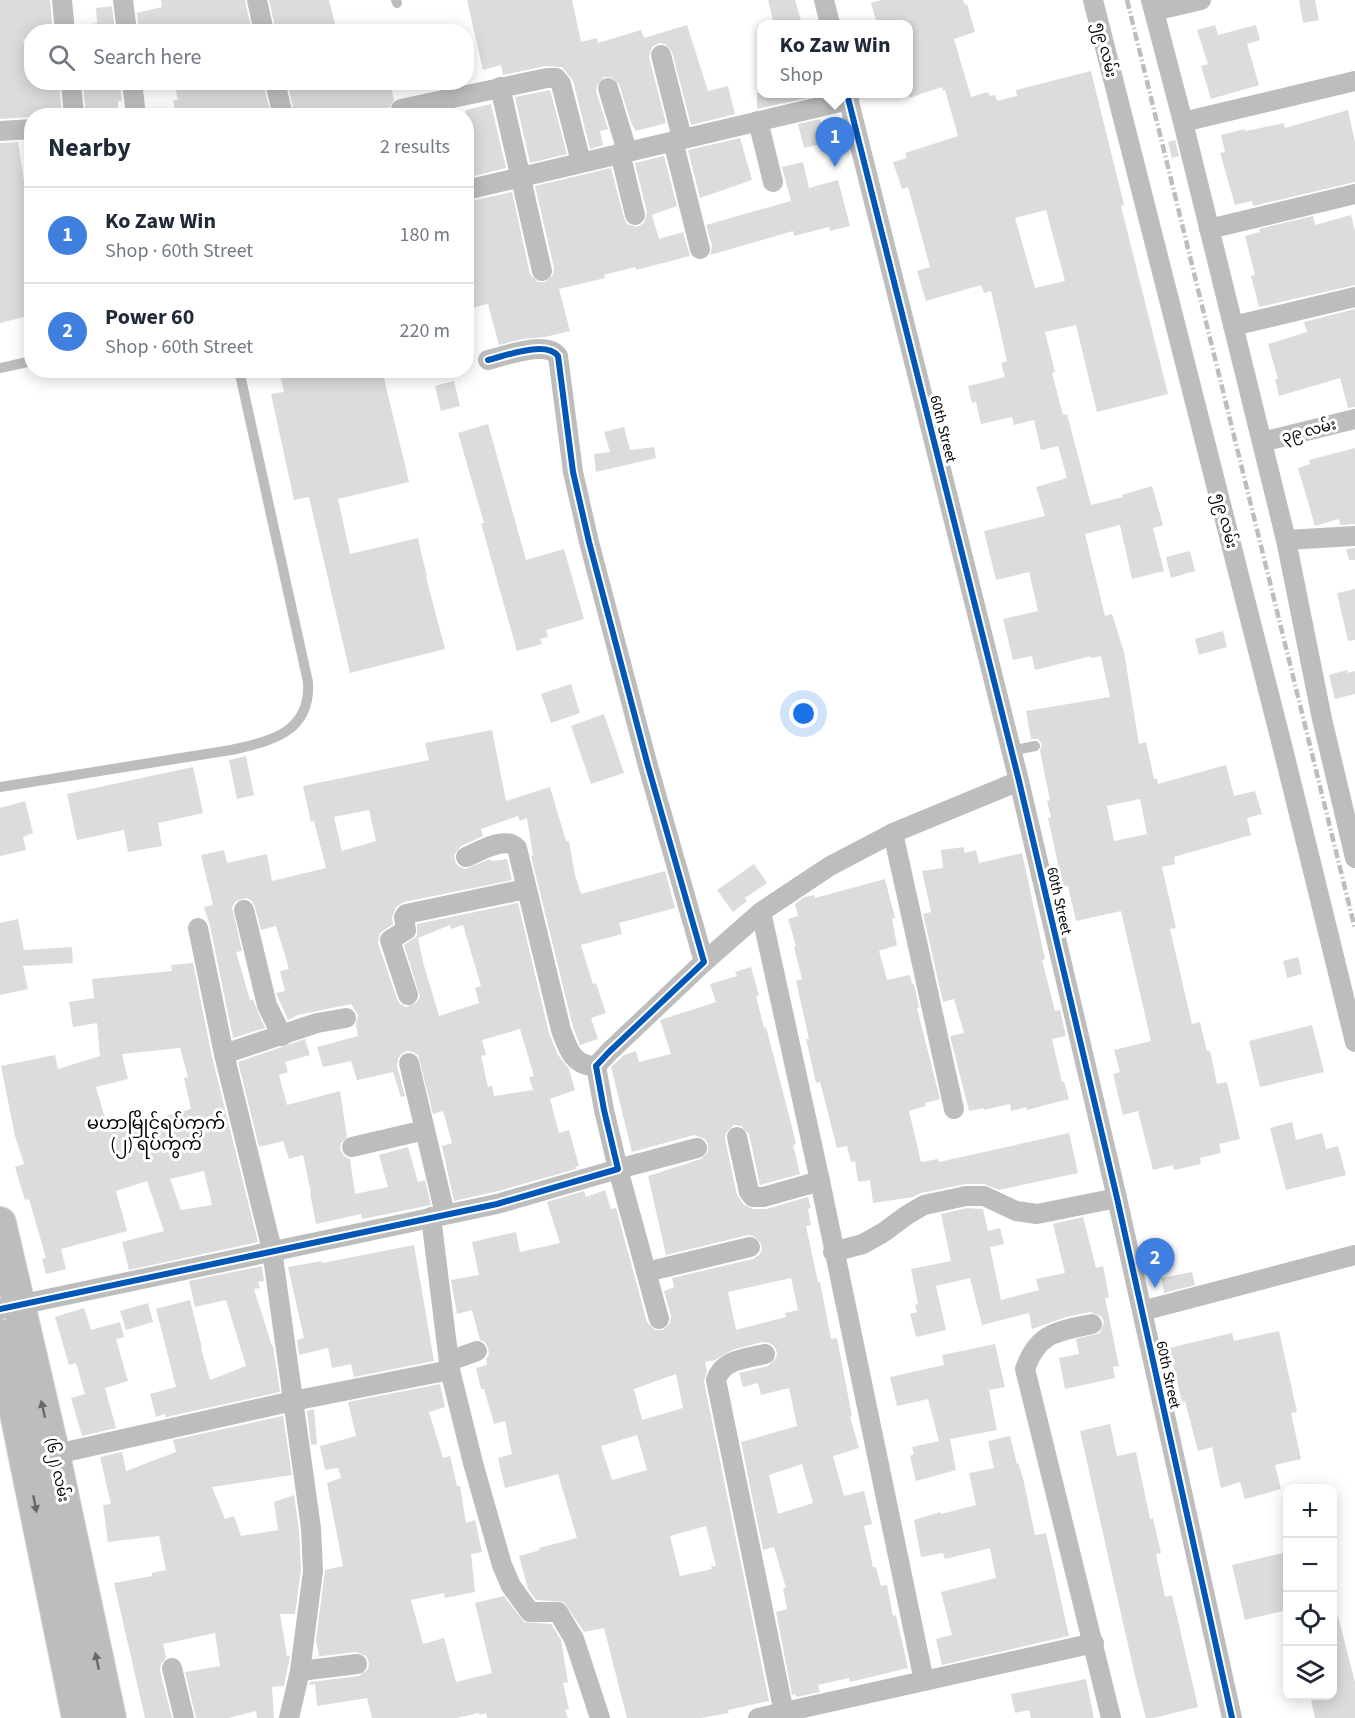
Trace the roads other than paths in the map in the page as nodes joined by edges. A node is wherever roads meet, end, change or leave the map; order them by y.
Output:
1 (62, 0) edge
2 (123, 0) edge
3 (257, 0) edge
4 (824, 0) edge
5 (1093, 0) edge
6 (1201, 0) edge
7 (1153, 6) edge
8 (829, 20) edge
9 (64, 24) edge
10 (126, 24) edge
11 (262, 24) edge
12 (661, 55) dead end
13 (1355, 81) edge
14 (500, 87) junction
15 (608, 88) dead end
16 (72, 90) edge
17 (133, 90) edge
18 (277, 90) edge
19 (844, 98) edge
20 (848, 98) edge
21 (73, 108) edge
22 (135, 108) edge
23 (281, 108) edge
24 (405, 108) edge
25 (758, 121) junction
26 (1183, 122) junction
27 (24, 130) edge
28 (0, 131) edge
29 (678, 140) junction
30 (623, 152) junction
31 (581, 162) junction
32 (521, 177) junction
33 (773, 182) dead end
34 (474, 188) edge
35 (1355, 194) edge
36 (635, 215) dead end
37 (1209, 229) junction
38 (700, 249) dead end
39 (542, 271) dead end
40 (1355, 297) edge
41 (1233, 326) junction
42 (488, 360) dead end
43 (24, 363) edge
44 (0, 368) edge
45 (241, 378) edge
46 (1355, 419) edge
47 (1262, 442) junction
48 (1355, 536) edge
49 (1286, 540) junction
50 (1035, 746) dead end
51 (1011, 751) junction
52 (1019, 782) junction
53 (0, 787) edge
54 (893, 833) junction
55 (466, 857) dead end
56 (1355, 858) edge
57 (526, 889) junction
58 (244, 910) dead end
59 (761, 912) junction
60 (198, 927) dead end
61 (704, 962) junction
62 (408, 995) dead end
63 (346, 1018) dead end
64 (282, 1036) junction
65 (1355, 1042) edge
66 (224, 1054) junction
67 (409, 1063) dead end
68 (596, 1066) junction
69 (954, 1109) dead end
70 (424, 1130) junction
71 (736, 1137) dead end
72 (352, 1147) dead end
73 (697, 1148) dead end
74 (618, 1169) junction
75 (820, 1181) junction
76 (1117, 1198) junction
77 (438, 1216) junction
78 (0, 1223) edge
79 (750, 1247) dead end
80 (272, 1250) junction
81 (833, 1252) junction
82 (1355, 1255) edge
83 (646, 1272) junction
84 (9, 1307) edge
85 (1142, 1311) junction
86 (659, 1319) dead end
87 (1092, 1324) dead end
88 (477, 1351) dead end
89 (765, 1354) dead end
90 (9, 1356) edge
91 (449, 1365) junction
92 (293, 1401) junction
93 (40, 1458) junction
94 (1094, 1642) junction
95 (357, 1664) dead end
96 (172, 1668) dead end
97 (300, 1671) junction
98 (924, 1681) junction
99 (784, 1713) junction
100 (78, 1718) edge
101 (110, 1718) edge
102 (184, 1718) edge
103 (289, 1718) edge
104 (600, 1718) edge
105 (758, 1718) edge
106 (1111, 1718) edge
107 (1232, 1718) edge

1 - 9 street
2 - 10 street
3 - 11 street
4 - 8 street
5 - 65 street, ၅၉ လမ်း
6 - 7 street
7 - 26 street
12 - 29 street
13 - 26 street
14 - 24 street
14 - 31 street
14 - 32 street
15 - 30 street
16 - 21 street
17 - 22 street
18 - 23 street
19 - 25 street
20 - 51 street, 60th Street
25 - 29 street
25 - 33 street
26 - 37 street
27 - 28 street
29 - 30 street
29 - 38 street
30 - 31 street
30 - 36 street
31 - 32 street
32 - 34 street
32 - 39 street
35 - 37 street
37 - 41 street
40 - 41 street
41 - 47 street
42 - 61 street
43 - 44 lane
45 - 53 lane
46 - 47 street, ၃၉ လမ်း
47 - 49 street
48 - 49 street
49 - 56 street
50 - 51 lane
51 - 52 street, 60th Street
52 - 54 street
52 - 76 street, 60th Street
54 - 59 street
54 - 69 street
55 - 57 street
57 - 62 street
57 - 68 street
58 - 64 street
59 - 61 street
59 - 75 street
60 - 66 street
61 - 68 street
63 - 64 street
64 - 66 street
66 - 80 street
67 - 70 street
68 - 74 street
70 - 72 street
70 - 77 street
71 - 75 street
73 - 74 street
74 - 77 street
74 - 83 street
75 - 81 street
76 - 81 street
76 - 85 street, 60th Street
77 - 80 street
77 - 91 street
78 - 84 main road, (၆၂) လမ်း
79 - 83 street
80 - 84 street
80 - 92 street
81 - 98 street
82 - 85 street
83 - 86 street
84 - 90 main road, (၆၂) လမ်း
85 - 107 street, 60th Street
87 - 94 street
88 - 91 street
89 - 99 street
90 - 93 main road, (၆၂) လမ်း
91 - 92 street
91 - 104 street
92 - 93 street
92 - 97 street
93 -> 100 main road, (၆၂) လမ်း
101 -> 93 main road, (၆၂) လမ်း
94 - 98 street
94 - 106 street
95 - 97 street
96 - 102 street
97 - 103 street
98 - 99 street
99 - 105 street

